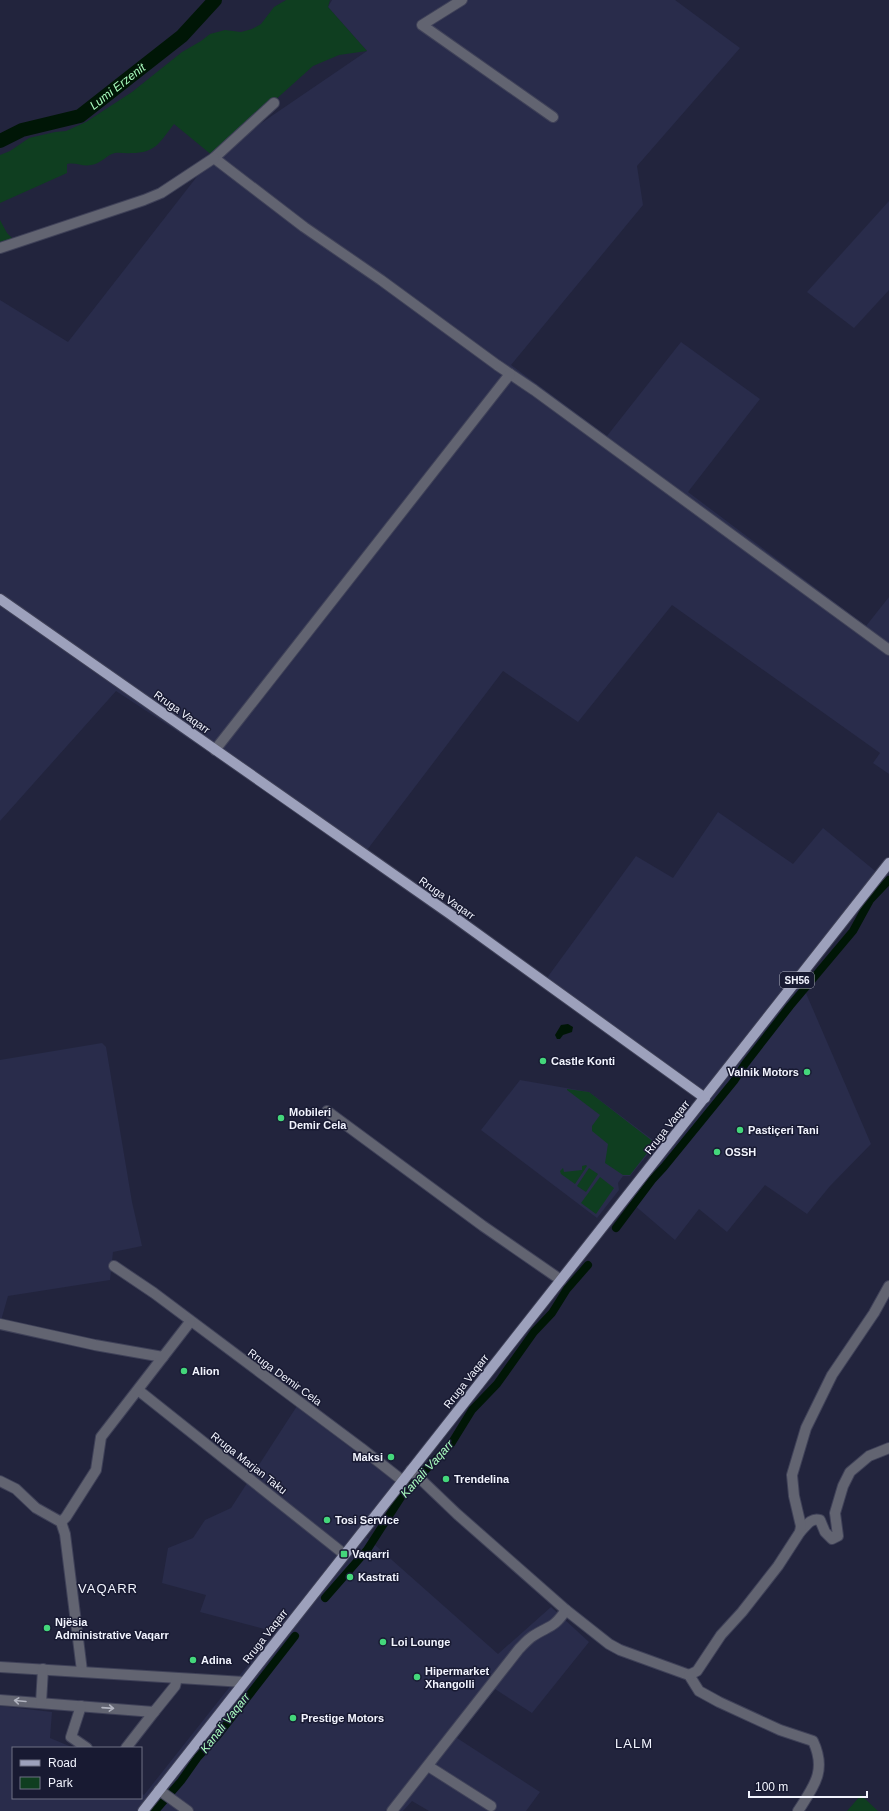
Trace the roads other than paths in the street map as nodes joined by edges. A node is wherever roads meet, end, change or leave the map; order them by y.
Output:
1 (462, 0) edge
2 (274, 103) dead end
3 (553, 117) dead end
4 (214, 158) junction
5 (0, 248) edge
6 (510, 374) junction
7 (0, 599) edge
8 (889, 650) edge
9 (214, 750) junction
10 (889, 863) edge
11 (705, 1098) junction
12 (327, 1111) dead end
13 (114, 1266) dead end
14 (561, 1280) junction
15 (889, 1286) edge
16 (190, 1322) junction
17 (0, 1324) edge
18 (163, 1357) junction
19 (138, 1390) junction
20 (889, 1448) edge
21 (416, 1475) junction
22 (0, 1481) edge
23 (402, 1481) junction
24 (61, 1522) junction
25 (800, 1532) junction
26 (344, 1554) junction
27 (566, 1610) junction
28 (0, 1666) edge
29 (43, 1669) junction
30 (82, 1672) junction
31 (689, 1675) junction
32 (177, 1678) junction
33 (244, 1682) junction
34 (0, 1700) edge
35 (41, 1703) junction
36 (81, 1706) junction
37 (154, 1712) junction
38 (86, 1747) edge
39 (127, 1747) edge
40 (428, 1766) junction
41 (165, 1795) junction
42 (491, 1806) dead end
43 (143, 1811) edge
44 (188, 1811) edge
45 (392, 1811) edge
46 (798, 1811) edge

1 - 3 street
2 - 4 street
4 - 5 street
4 - 6 street
6 - 8 street
6 - 9 street
7 - 9 main road, Rruga Vaqarr
9 - 11 main road, Rruga Vaqarr
10 - 11 main road, SH56
11 - 14 main road, Rruga Vaqarr / SH56
12 - 14 street
13 - 16 street, Rruga Demir Cela
14 - 21 main road, Rruga Vaqarr / SH56
15 - 25 street
16 - 18 street
16 - 23 street, Rruga Demir Cela
17 - 18 street
18 - 19 street
19 - 24 street
19 - 26 street, Rruga Marjan Taku
20 - 25 street
21 - 23 main road, Rruga Vaqarr / SH56
21 - 27 street
22 - 24 street
23 - 26 main road, Rruga Vaqarr / SH56
24 - 30 street
25 - 31 street
26 - 33 main road, Rruga Vaqarr / SH56
27 - 31 street
27 - 40 street
28 - 29 street
29 - 30 street
29 - 35 street
30 - 32 street
31 - 46 street
32 - 33 street
32 - 37 street
33 - 41 main road, Rruga Vaqarr / SH56
35 -> 34 street
35 - 36 street
36 -> 37 street
36 - 38 street
37 - 39 street
40 - 42 street
40 - 45 street
41 - 43 main road, Rruga Vaqarr / SH56
41 - 44 street

